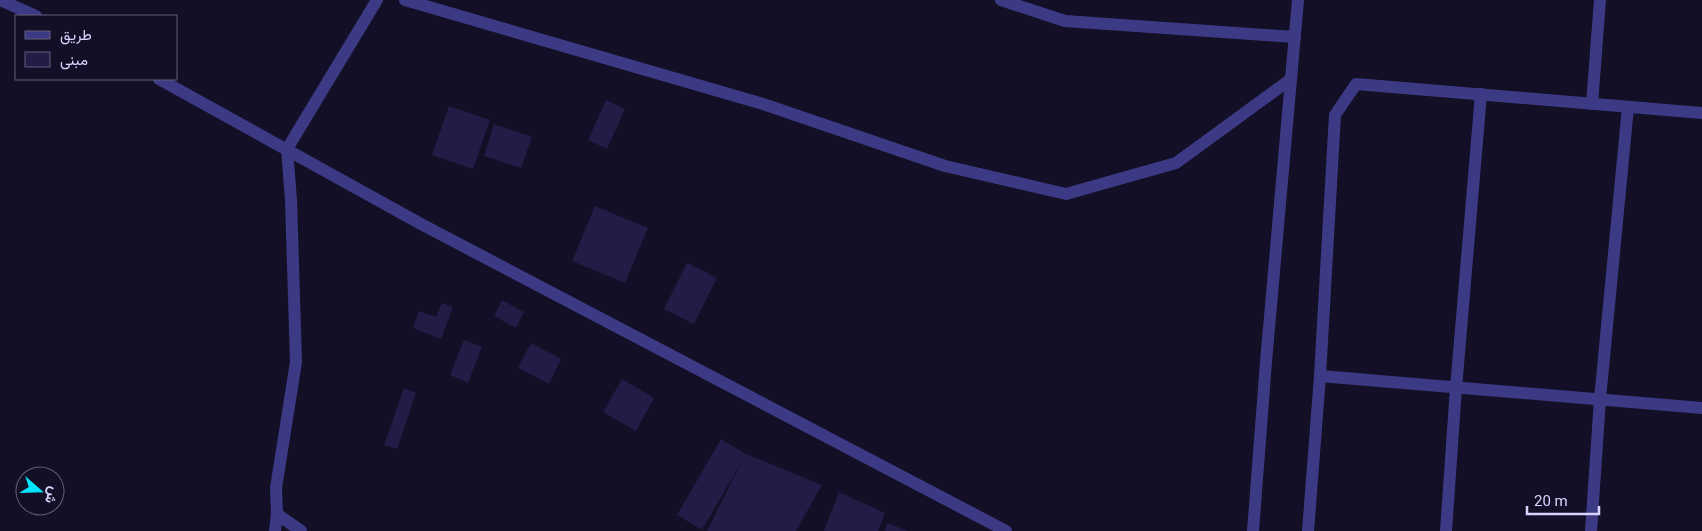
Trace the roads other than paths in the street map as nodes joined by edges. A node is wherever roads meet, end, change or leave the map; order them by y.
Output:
1 (0, 0) edge
2 (377, 0) edge
3 (405, 0) edge
4 (1001, 0) edge
5 (1298, 0) edge
6 (1600, 0) edge
7 (34, 15) edge
8 (1295, 37) junction
9 (1292, 79) junction
10 (161, 80) edge
11 (1481, 94) junction
12 (1592, 104) junction
13 (1628, 107) junction
14 (1702, 113) edge
15 (287, 149) junction
16 (1320, 376) junction
17 (1456, 388) junction
18 (1600, 399) junction
19 (1702, 408) edge
20 (277, 514) junction
21 (275, 531) edge
22 (301, 531) edge
23 (1006, 531) edge
24 (1253, 531) edge
25 (1308, 531) edge
26 (1446, 531) edge
27 (1591, 531) edge

1 - 7 street
2 - 15 street
3 - 9 street
4 - 8 street
5 - 8 street
6 - 12 street
8 - 9 street
9 - 24 street
10 - 15 street
11 - 12 street
11 - 16 street
11 - 17 street
12 - 13 street
13 - 14 street
13 - 18 street
15 - 20 street
15 - 23 street
16 - 17 street
16 - 25 street
17 - 18 street
17 - 26 street
18 - 19 street
18 - 27 street
20 - 21 street
20 - 22 street

